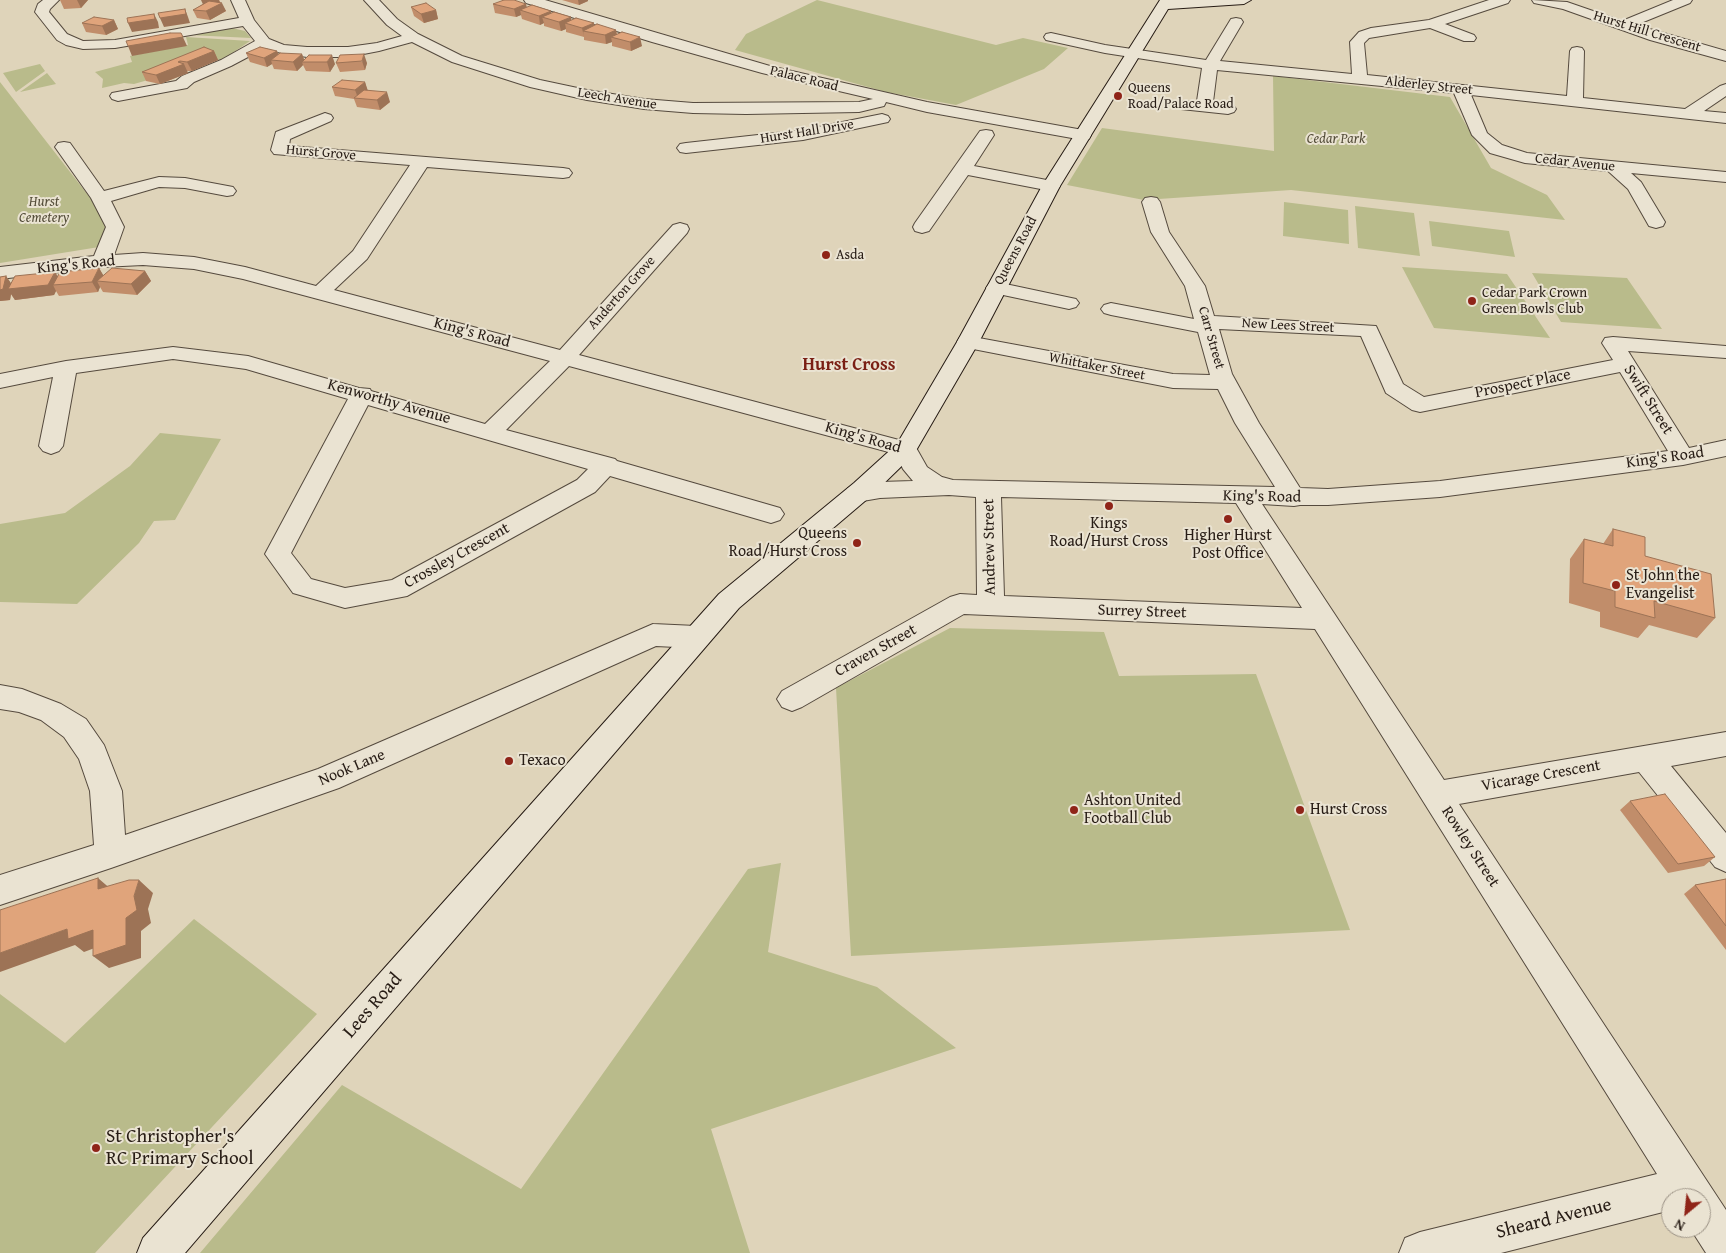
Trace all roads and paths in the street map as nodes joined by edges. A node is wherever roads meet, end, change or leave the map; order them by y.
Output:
1 (52, 0) edge
2 (238, 0) edge
3 (371, 0) edge
4 (531, 0) edge
5 (1244, 0) edge
6 (1503, 0) edge
7 (1539, 0) edge
8 (1685, 0) edge
9 (1166, 2) edge
10 (247, 21) junction
11 (1236, 22) dead end
12 (1431, 24) junction
13 (1622, 26) junction
14 (413, 37) junction
15 (1051, 37) dead end
16 (1469, 38) dead end
17 (264, 42) junction
18 (1577, 51) dead end
19 (1132, 53) junction
20 (1726, 56) edge
21 (1210, 65) junction
22 (1360, 79) junction
23 (1460, 89) junction
24 (1726, 90) edge
25 (118, 96) dead end
26 (885, 98) junction
27 (1575, 102) junction
28 (1181, 104) dead end
29 (1204, 106) junction
30 (927, 107) junction
31 (1228, 109) dead end
32 (1688, 114) junction
33 (325, 118) dead end
34 (1726, 118) edge
35 (986, 135) dead end
36 (1083, 135) junction
37 (64, 147) dead end
38 (686, 148) dead end
39 (422, 161) junction
40 (1614, 167) junction
41 (962, 170) junction
42 (563, 174) dead end
43 (1726, 177) edge
44 (1051, 186) junction
45 (100, 198) junction
46 (198, 201) dead end
47 (1151, 202) dead end
48 (1656, 222) dead end
49 (922, 227) dead end
50 (680, 229) dead end
51 (102, 261) junction
52 (0, 273) edge
53 (996, 288) junction
54 (321, 292) junction
55 (1069, 303) dead end
56 (1111, 309) dead end
57 (1208, 325) junction
58 (968, 342) junction
59 (1726, 352) edge
60 (565, 358) junction
61 (1626, 364) junction
62 (66, 368) junction
63 (0, 381) edge
64 (1226, 382) junction
65 (362, 394) junction
66 (1420, 404) joint
67 (490, 432) junction
68 (51, 446) dead end
69 (906, 448) junction
70 (1726, 448) edge
71 (1683, 457) junction
72 (607, 465) junction
73 (953, 488) junction
74 (988, 490) junction
75 (857, 494) junction
76 (1245, 497) junction
77 (1294, 498) junction
78 (771, 514) dead end
79 (960, 604) joint
80 (991, 605) junction
81 (1324, 619) junction
82 (696, 637) junction
83 (0, 697) edge
84 (792, 699) dead end
85 (1726, 744) edge
86 (1646, 758) junction
87 (1436, 795) junction
88 (111, 854) junction
89 (1726, 857) edge
90 (0, 890) edge
91 (1688, 1188) edge
92 (1661, 1204) edge
93 (1711, 1224) edge
94 (1726, 1247) edge
95 (158, 1253) edge
96 (1420, 1253) edge

1 - 10 street
2 - 10 street
3 - 14 street, Leech Avenue
4 - 26 street, Palace Road
5 - 9 street
6 - 12 street
7 - 13 street, Hurst Hill Crescent
8 - 13 street
9 - 19 street, Queens Road
10 - 17 street
11 - 21 street
12 - 16 street
12 - 22 street
13 - 20 street, Hurst Hill Crescent
14 - 17 street
14 - 26 street, Leech Avenue
15 - 19 street, Alderley Street
17 - 25 street
18 - 27 street
19 - 21 street, Alderley Street
19 - 36 street, Queens Road
21 - 22 street, Alderley Street
21 - 29 street
22 - 23 street, Alderley Street
23 - 27 street, Alderley Street
23 - 40 street, Cedar Avenue
24 - 32 street
26 - 30 street, Palace Road
27 - 32 street, Alderley Street
28 - 29 street
29 - 31 street
30 - 36 street, Palace Road
30 - 38 street, Hurst Hall Drive
32 - 34 street, Alderley Street
33 - 39 street, Hurst Grove
35 - 41 street
36 - 44 street, Queens Road
37 - 45 street
39 - 42 street, Hurst Grove
39 - 54 street
40 - 43 street, Cedar Avenue
40 - 48 street
41 - 44 street
41 - 49 street
44 - 53 street, Queens Road
45 - 46 street
45 - 51 street
47 - 57 street, Carr Street
50 - 60 street, Anderton Grove
51 - 52 street, King's Road
51 - 54 street, King's Road
53 - 55 street
53 - 58 street, Queens Road
54 - 60 street, King's Road
56 - 57 street, New Lees Street
57 - 64 street, Carr Street
57 - 66 street, New Lees Street
58 - 64 street, Whittaker Street
58 - 69 street, Queens Road
59 - 61 street, Swift Street
60 - 67 street, Anderton Grove
60 - 69 street, King's Road
61 - 66 street, Prospect Place
61 - 71 street, Swift Street
62 - 63 street, Kenworthy Avenue
62 - 65 street, Kenworthy Avenue
62 - 68 street
64 - 77 street, Carr Street
65 - 67 street, Kenworthy Avenue
65 - 72 street, Crossley Crescent
67 - 72 street, Kenworthy Avenue
69 - 73 street, King's Road
69 - 75 street, Queens Road
70 - 71 street, King's Road
71 - 77 street, King's Road
72 - 78 street, Kenworthy Avenue
73 - 74 street, King's Road
73 - 75 street
74 - 76 street, King's Road
74 - 80 street, Andrew Street
75 - 82 street, Queens Road
76 - 77 street, King's Road
76 - 81 street, Rowley Street
79 - 80 street, Surrey Street
79 - 84 street, Craven Street
80 - 81 street, Surrey Street
81 - 87 street, Rowley Street
82 - 88 street, Nook Lane
82 - 95 street, Lees Road
83 - 88 street
85 - 86 street, Vicarage Crescent
86 - 87 street, Vicarage Crescent
86 - 89 street
87 - 91 street, Rowley Street
88 - 90 street, Nook Lane
92 - 96 street, Sheard Avenue
93 - 94 street, Rowley Street

